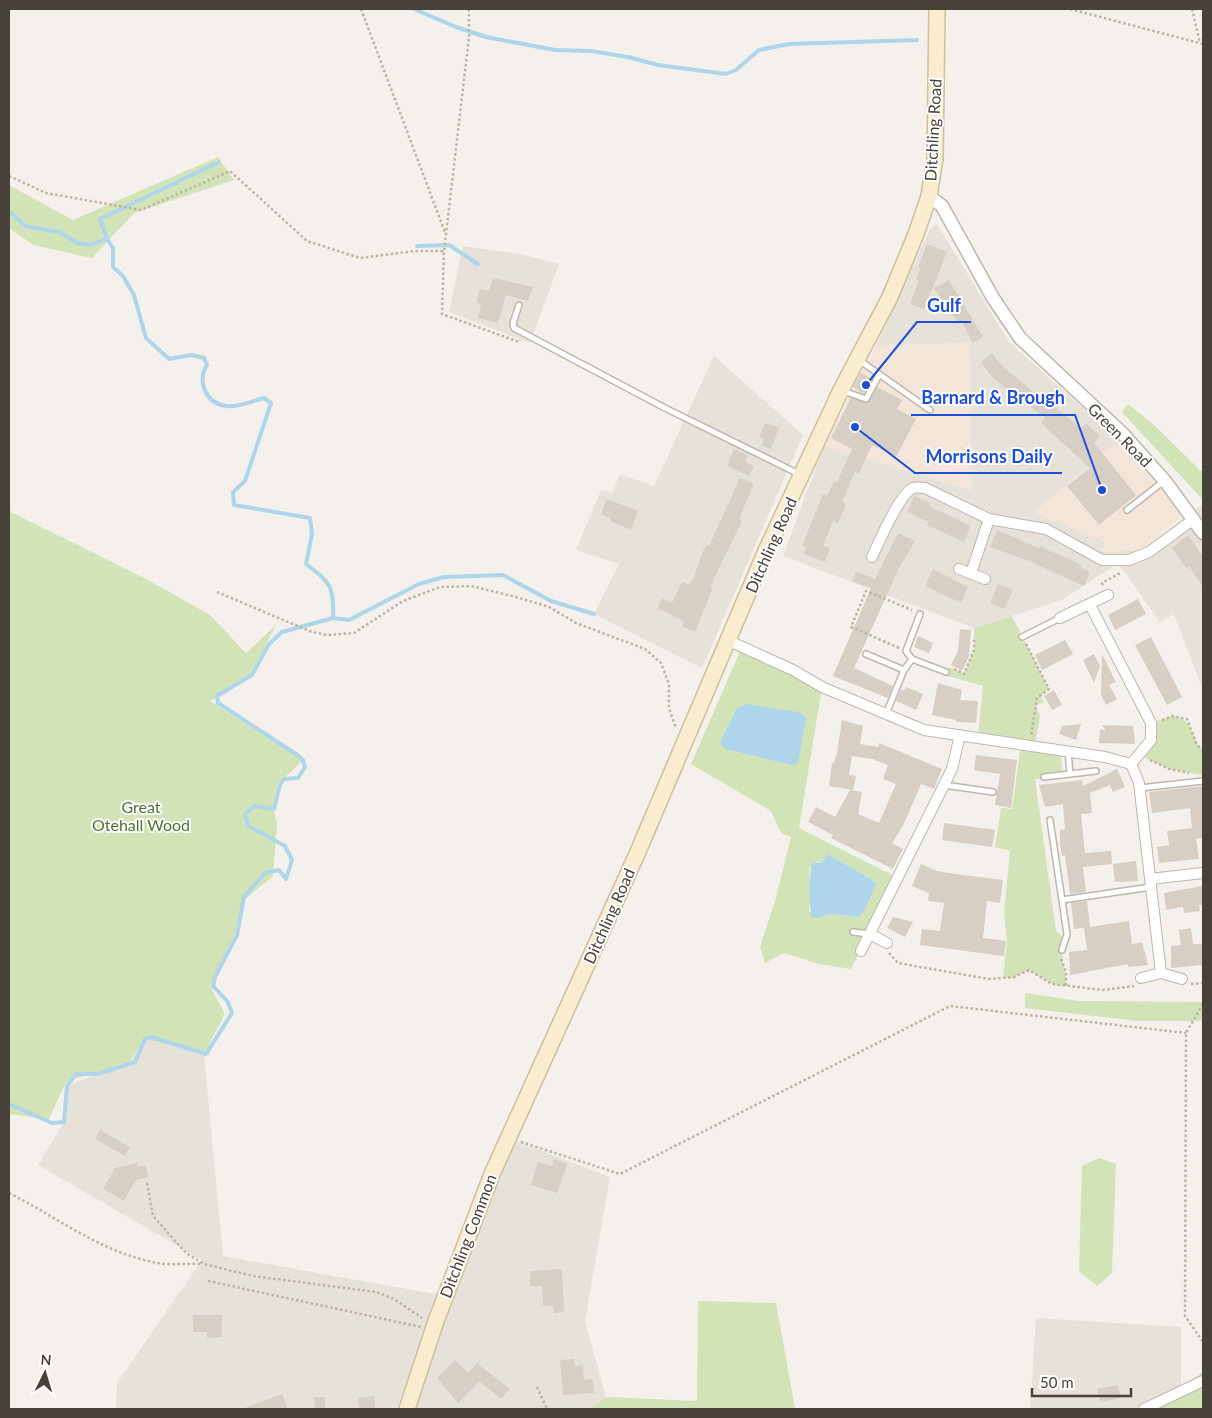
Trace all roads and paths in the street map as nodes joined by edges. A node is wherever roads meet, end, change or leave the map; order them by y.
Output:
1 (361, 9) edge
2 (469, 9) edge
3 (937, 9) edge
4 (1070, 9) edge
5 (1192, 9) edge
6 (1202, 43) edge
7 (9, 176) edge
8 (929, 196) junction
9 (446, 237) junction
10 (444, 251) junction
11 (519, 305) dead end
12 (526, 334) junction
13 (857, 358) junction
14 (879, 375) junction
15 (841, 390) junction
16 (930, 410) dead end
17 (801, 475) junction
18 (1165, 481) junction
19 (1127, 510) dead end
20 (989, 519) junction
21 (1194, 519) junction
22 (1203, 533) edge
23 (872, 558) dead end
24 (1129, 560) junction
25 (959, 569) dead end
26 (970, 573) junction
27 (985, 579) dead end
28 (218, 592) dead end
29 (1108, 595) joint
30 (1090, 605) junction
31 (920, 614) joint
32 (1060, 618) joint
33 (1022, 637) joint
34 (974, 638) dead end
35 (729, 640) junction
36 (906, 651) junction
37 (866, 654) dead end
38 (912, 658) junction
39 (904, 670) junction
40 (940, 670) junction
41 (946, 672) dead end
42 (886, 714) junction
43 (1151, 723) junction
44 (960, 734) junction
45 (688, 735) junction
46 (1030, 745) junction
47 (1203, 750) edge
48 (1068, 751) junction
49 (1139, 755) junction
50 (1131, 764) junction
51 (1096, 771) dead end
52 (1192, 773) dead end
53 (1070, 774) junction
54 (1044, 778) dead end
55 (1203, 780) edge
56 (944, 785) junction
57 (1140, 788) junction
58 (993, 792) dead end
59 (1050, 820) dead end
60 (1203, 873) edge
61 (1151, 883) junction
62 (1062, 900) junction
63 (853, 932) dead end
64 (870, 934) junction
65 (887, 943) joint
66 (1062, 950) joint
67 (861, 951) dead end
68 (1161, 973) junction
69 (1140, 982) joint
70 (1184, 982) joint
71 (1203, 983) edge
72 (1066, 986) junction
73 (1203, 1004) edge
74 (1186, 1033) junction
75 (540, 1068) joint
76 (508, 1138) junction
77 (147, 1183) dead end
78 (9, 1193) edge
79 (204, 1264) junction
80 (208, 1281) dead end
81 (433, 1328) junction
82 (1203, 1342) edge
83 (1203, 1381) edge
84 (537, 1387) dead end
85 (406, 1409) edge
86 (547, 1409) edge
87 (1144, 1409) edge

1 - 9 path
2 - 9 path
3 - 8 main road, Ditchling Road
4 - 6 path
5 - 6 path
7 - 10 path
8 - 13 main road, Ditchling Road
8 - 18 street, Green Road
9 - 10 path
10 - 12 path
11 - 12 lane
12 - 17 lane
13 - 14 lane
13 - 15 main road, Ditchling Road
14 - 15 lane
14 - 16 lane
15 - 17 main road, Ditchling Road
17 - 35 main road, Ditchling Road
18 - 19 lane
18 - 21 street, Green Road
20 - 23 street
20 - 24 street
20 - 26 street
21 - 22 street, Green Road
21 - 24 street
24 - 29 path
25 - 26 street
26 - 27 street
28 - 45 path
29 - 30 street
30 - 32 street
30 - 43 street
31 - 36 lane
31 - 36 path
32 - 33 lane
33 - 46 path
34 - 40 path
35 - 42 street
35 - 45 main road, Ditchling Road
36 - 38 lane
37 - 39 lane
38 - 39 lane
38 - 40 lane
39 - 42 lane
40 - 41 lane
42 - 44 street
43 - 47 path
43 - 49 street
44 - 46 street
44 - 56 street
45 - 75 main road, Ditchling Road
46 - 48 street
48 - 50 street
48 - 53 lane
49 - 50 street
49 - 52 path
50 - 57 street
51 - 53 lane
53 - 54 lane
55 - 57 lane
56 - 58 lane
56 - 64 street
57 - 61 street
59 - 62 lane
60 - 61 street
61 - 62 lane
61 - 68 street
62 - 66 lane
63 - 64 lane
64 - 65 street
64 - 67 street
65 - 72 path
66 - 72 path
68 - 69 street
68 - 70 street
69 - 72 path
70 - 71 path
73 - 74 path
74 - 76 path
74 - 82 path
75 - 76 main road, Ditchling Common
76 - 81 main road, Ditchling Common
77 - 79 path
78 - 79 path
79 - 81 path
80 - 81 path
81 - 85 main road, Ditchling Common
83 - 87 street
84 - 86 path

